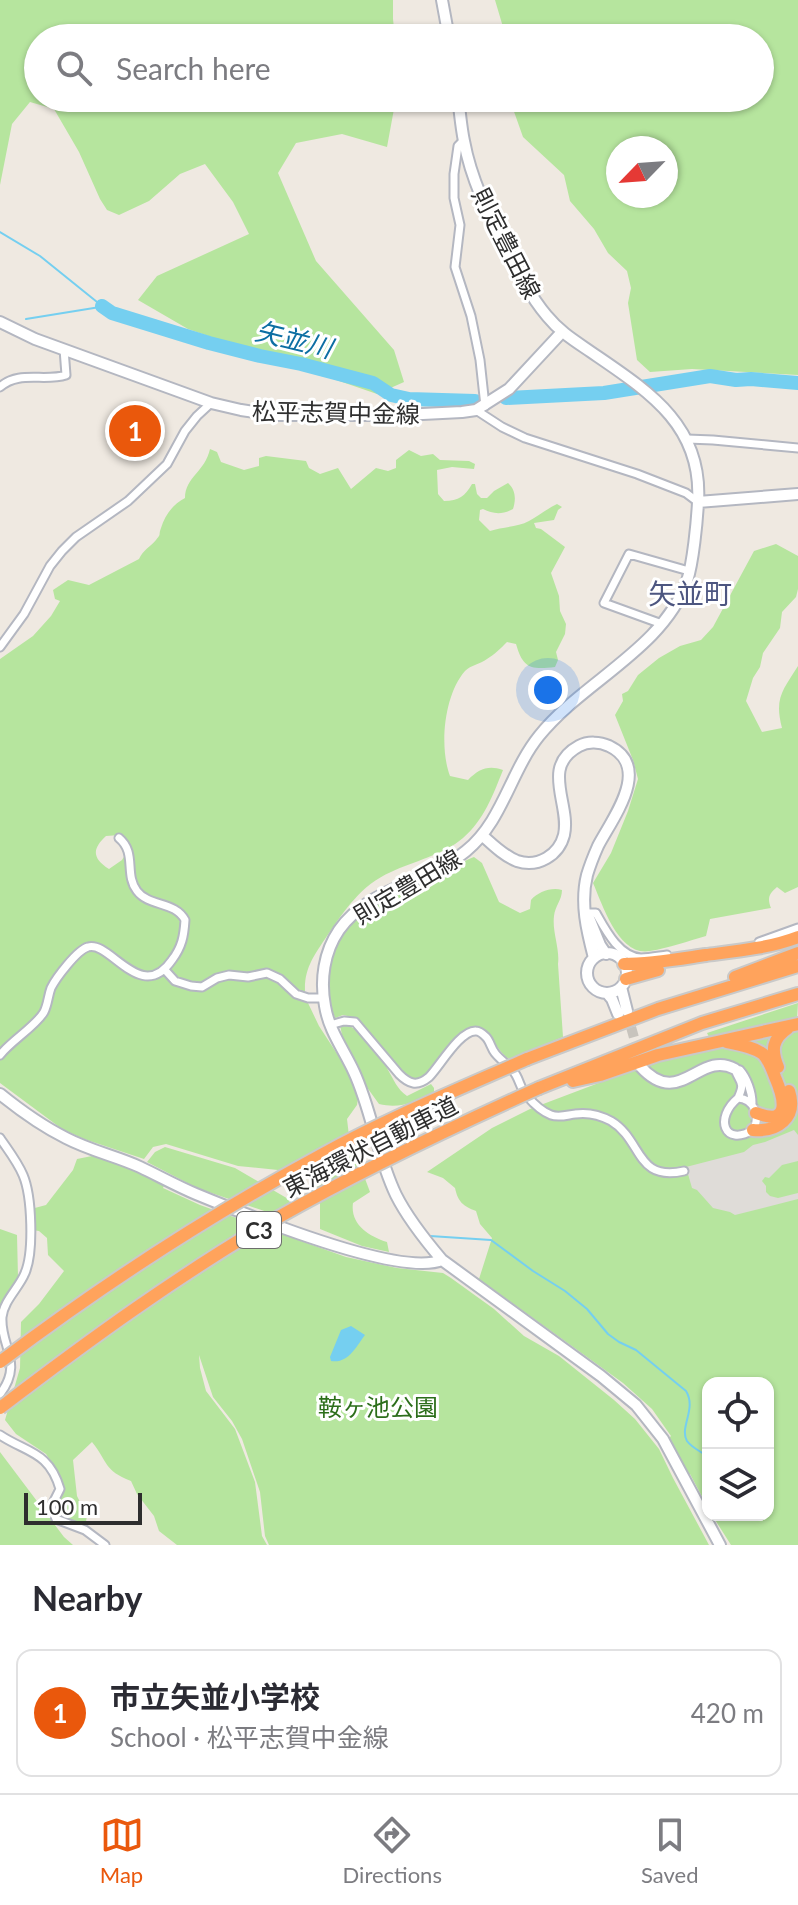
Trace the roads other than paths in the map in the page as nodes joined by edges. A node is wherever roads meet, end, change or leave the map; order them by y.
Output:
1 (442, 0) edge
2 (446, 24) edge
3 (460, 112) edge
4 (463, 141) junction
5 (2, 324) edge
6 (562, 332) junction
7 (64, 349) junction
8 (0, 387) edge
9 (211, 403) junction
10 (481, 408) junction
11 (687, 439) junction
12 (798, 448) edge
13 (798, 494) edge
14 (698, 502) junction
15 (689, 571) junction
16 (662, 624) junction
17 (0, 647) edge
18 (483, 836) junction
19 (119, 838) dead end
20 (586, 913) junction
21 (798, 928) edge
22 (798, 937) edge
23 (798, 943) edge
24 (798, 953) edge
25 (606, 954) junction
26 (594, 958) junction
27 (624, 964) junction
28 (798, 966) edge
29 (165, 970) junction
30 (624, 983) junction
31 (607, 993) junction
32 (798, 994) edge
33 (324, 998) junction
34 (658, 1009) junction
35 (798, 1024) edge
36 (330, 1025) junction
37 (774, 1043) junction
38 (703, 1044) junction
39 (790, 1045) dead end
40 (0, 1055) edge
41 (642, 1066) dead end
42 (735, 1069) junction
43 (539, 1088) junction
44 (0, 1094) edge
45 (738, 1098) junction
46 (754, 1108) junction
47 (753, 1130) junction
48 (0, 1138) edge
49 (684, 1171) dead end
50 (442, 1260) junction
51 (0, 1362) edge
52 (0, 1394) edge
53 (0, 1408) edge
54 (0, 1435) edge
55 (105, 1545) edge
56 (720, 1545) edge

1 - 2 main road
3 - 4 main road, 則定豊田線
4 - 6 main road, 則定豊田線
4 - 10 street
5 - 7 main road, 松平志賀中金線
6 - 10 main road
6 - 11 main road, 則定豊田線
7 - 8 street
7 - 9 main road, 松平志賀中金線
9 - 10 main road, 松平志賀中金線
9 - 17 street
10 - 14 street
11 - 12 street
11 - 14 main road, 則定豊田線
13 - 14 main road
14 - 15 main road, 則定豊田線
15 - 16 main road, 則定豊田線
15 - 16 street
16 - 18 main road, 則定豊田線
18 - 20 main road
18 - 33 main road, 則定豊田線
19 - 29 street
20 - 21 street
20 - 25 main road
20 - 26 main road
22 - 27 highway
23 - 30 highway
24 - 34 highway
25 - 26 main road
25 - 27 main road
26 - 31 main road
27 - 30 main road
28 - 34 highway, 東海環状自動車道 / C3
29 - 33 street
29 - 40 street
30 - 31 main road
30 - 31 main road
32 - 43 highway, 東海環状自動車道 / C3
33 - 36 main road, 則定豊田線
34 - 51 highway, 東海環状自動車道 / C3, bridge
35 - 37 highway
35 - 38 highway
36 - 49 street
36 - 50 main road, 則定豊田線
37 - 39 highway
37 - 47 highway
38 - 43 highway
38 - 46 highway
41 - 42 main road
42 - 45 street
42 - 46 street
43 - 53 highway, 東海環状自動車道 / C3, bridge
44 - 50 main road
45 - 46 street
45 - 47 street
46 - 47 street
48 - 52 street
50 - 56 main road, 則定豊田線
54 - 55 street

